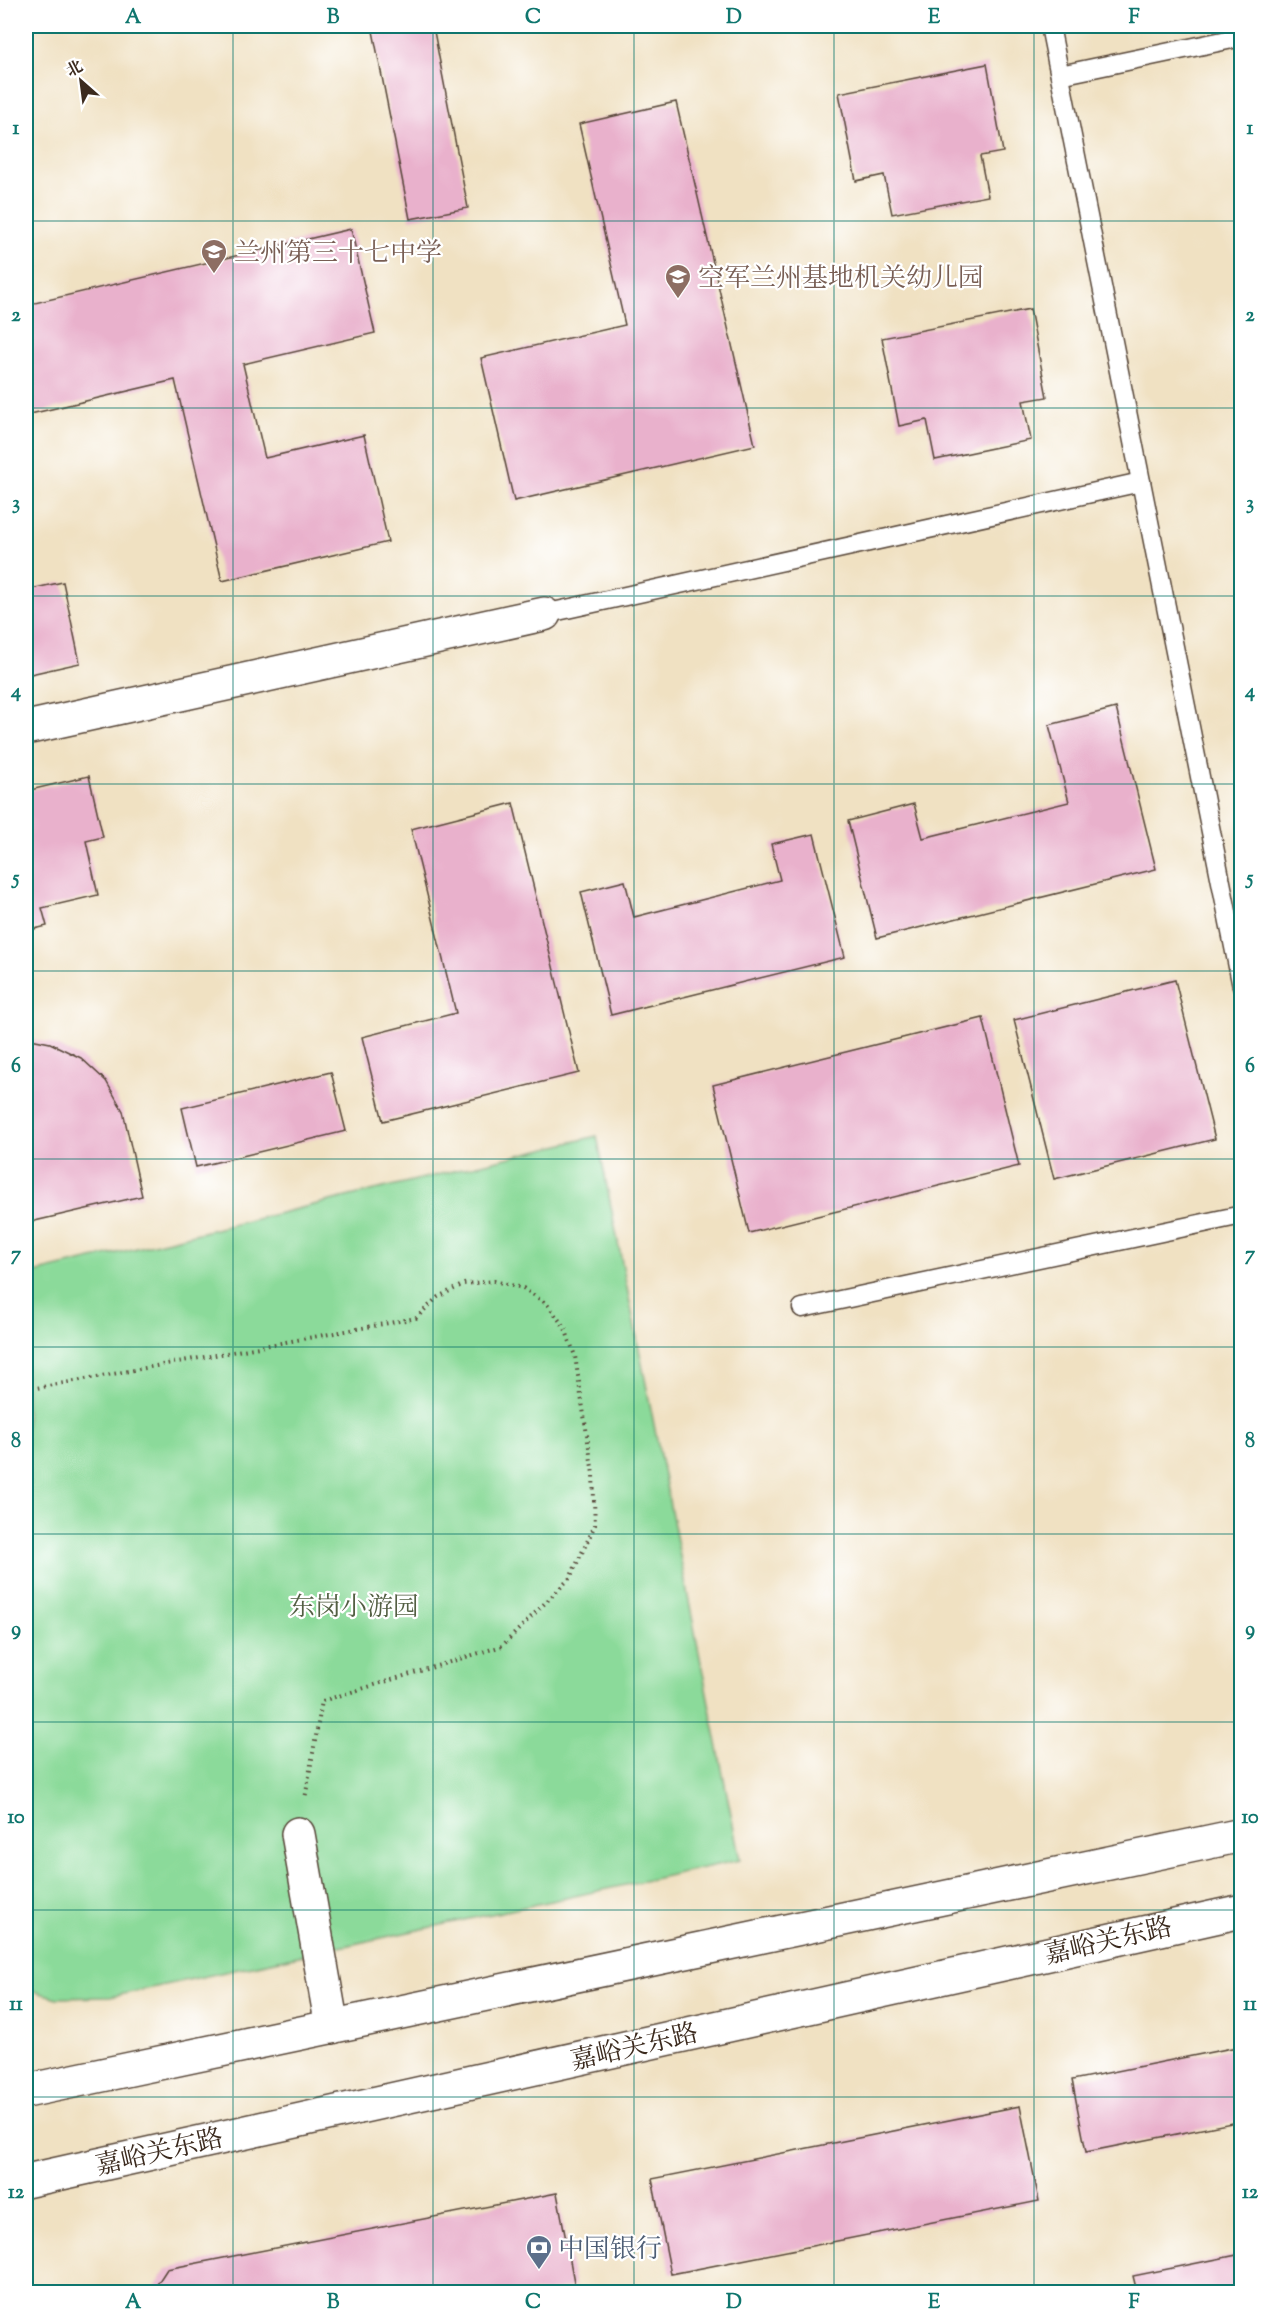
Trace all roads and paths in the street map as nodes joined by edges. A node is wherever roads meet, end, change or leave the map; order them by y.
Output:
1 (1050, 26) edge
2 (1242, 37) edge
3 (1060, 75) junction
4 (1142, 482) junction
5 (544, 614) joint
6 (26, 728) edge
7 (1242, 987) edge
8 (1242, 1215) edge
9 (802, 1308) dead end
10 (26, 1390) edge
11 (298, 1834) joint
12 (1242, 1834) edge
13 (1242, 1911) edge
14 (332, 2027) junction
15 (26, 2091) edge
16 (26, 2181) edge

1 - 3 lane
2 - 3 lane
3 - 4 lane
4 - 5 lane
4 - 7 lane
5 - 6 main road
8 - 9 lane
10 - 11 path
11 - 14 main road
12 - 14 main road
13 - 16 main road, 嘉峪关东路
14 - 15 main road

